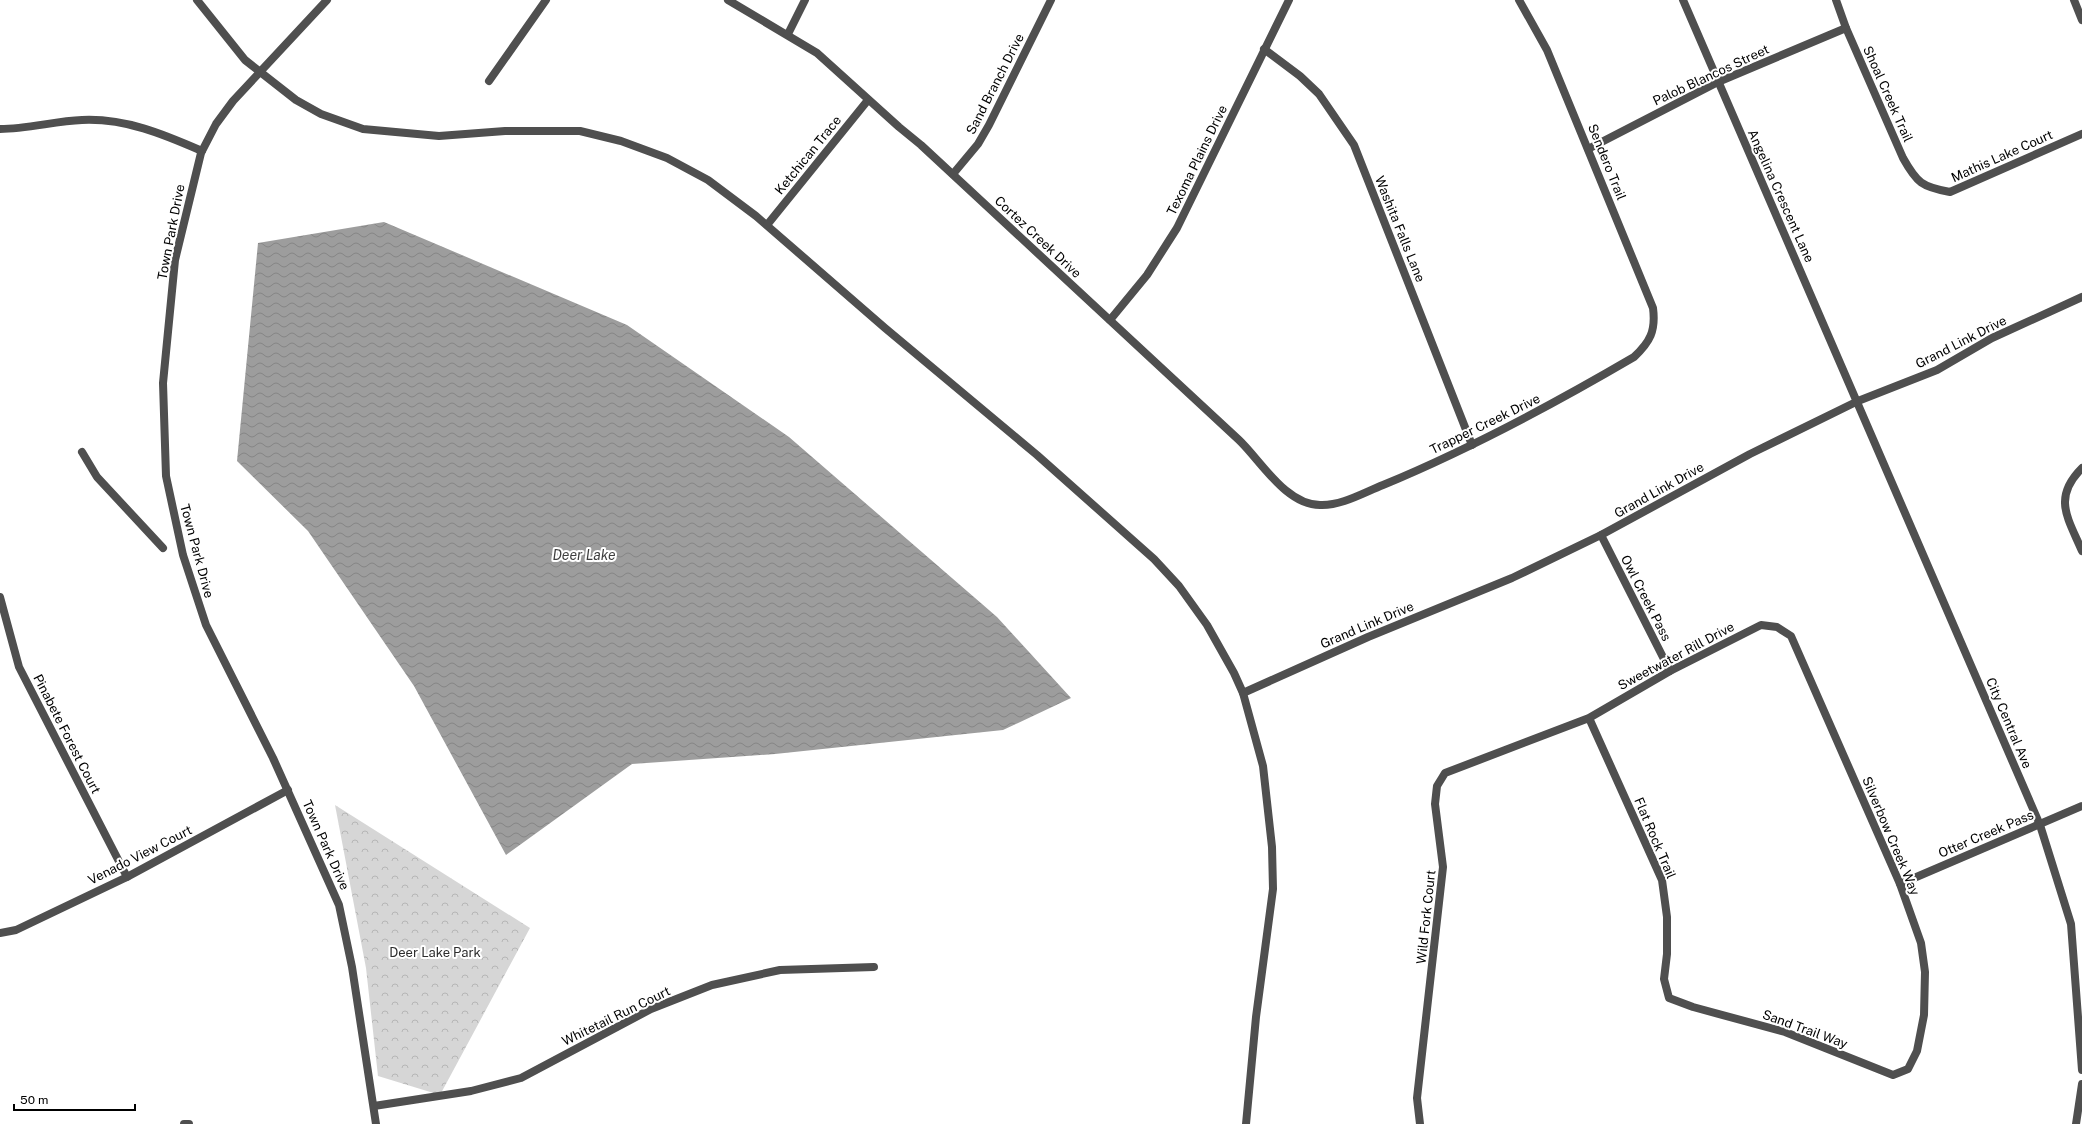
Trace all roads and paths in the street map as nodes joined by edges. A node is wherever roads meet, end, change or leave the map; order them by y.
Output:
1 (197, 0) edge
2 (327, 0) edge
3 (546, 0) edge
4 (728, 0) edge
5 (805, 0) edge
6 (1051, 0) edge
7 (1289, 0) edge
8 (1519, 0) edge
9 (1682, 0) edge
10 (1836, 0) edge
11 (2074, 0) edge
12 (2082, 20) edge
13 (1846, 28) junction
14 (788, 34) junction
15 (1264, 49) junction
16 (260, 72) junction
17 (489, 80) dead end
18 (1718, 82) junction
19 (868, 100) junction
20 (0, 129) edge
21 (2082, 134) edge
22 (1588, 149) junction
23 (202, 150) junction
24 (953, 174) junction
25 (1931, 189) joint
26 (767, 225) junction
27 (2082, 298) edge
28 (1110, 320) junction
29 (1650, 338) joint
30 (1858, 401) junction
31 (1472, 446) junction
32 (82, 452) dead end
33 (2082, 468) edge
34 (1318, 505) joint
35 (1601, 535) junction
36 (163, 548) dead end
37 (2082, 551) edge
38 (0, 597) edge
39 (1777, 626) joint
40 (1670, 671) junction
41 (1243, 693) junction
42 (1589, 718) junction
43 (288, 790) junction
44 (2082, 806) edge
45 (2040, 825) junction
46 (127, 877) junction
47 (1900, 884) junction
48 (0, 932) edge
49 (874, 967) dead end
50 (1669, 998) joint
51 (1908, 1070) joint
52 (2082, 1070) edge
53 (2082, 1084) edge
54 (374, 1106) junction
55 (184, 1124) edge
56 (189, 1124) edge
57 (376, 1124) edge
58 (1246, 1124) edge
59 (1420, 1124) edge
60 (2076, 1124) edge

1 - 16 street
2 - 16 street, Town Park Drive
3 - 17 street
4 - 14 street, Cortez Creek Drive
5 - 14 street
6 - 24 street, Sand Branch Drive
7 - 15 street, Texoma Plains Drive
8 - 22 street, Sendero Trail
9 - 18 street, Angelina Crescent Lane
10 - 13 street, Shoal Creek Trail
11 - 12 street
13 - 18 street, Palob Blancos Street
13 - 25 street, Shoal Creek Trail
14 - 19 street, Cortez Creek Drive
15 - 28 street, Texoma Plains Drive
15 - 31 street, Washita Falls Lane
16 - 23 street, Town Park Drive
16 - 26 street
18 - 22 street, Palob Blancos Street
18 - 30 street, Angelina Crescent Lane
19 - 24 street, Cortez Creek Drive
19 - 26 street, Ketchican Trace
20 - 23 street
21 - 25 street, Mathis Lake Court
22 - 29 street, Sendero Trail
23 - 43 street, Town Park Drive
24 - 28 street, Cortez Creek Drive
26 - 41 street
27 - 30 street, Grand Link Drive
28 - 34 street, Cortez Creek Drive
29 - 31 street, Trapper Creek Drive
30 - 35 street, Grand Link Drive
30 - 45 street, City Central Ave
31 - 34 street, Trapper Creek Drive
32 - 36 street
33 - 37 street
35 - 40 street, Owl Creek Pass
35 - 41 street, Grand Link Drive
38 - 46 street, Pinabete Forest Court
39 - 40 street, Sweetwater Rill Drive
39 - 47 street, Silverbow Creek Way
40 - 42 street, Sweetwater Rill Drive
41 - 58 street
42 - 50 street, Flat Rock Trail
42 - 59 street, Wild Fork Court
43 - 46 street, Venado View Court
43 - 54 street, Town Park Drive
44 - 45 street, Otter Creek Pass
45 - 47 street, Otter Creek Pass
45 - 52 street, City Central Ave
46 - 48 street, Venado View Court
47 - 51 street, Silverbow Creek Way
49 - 54 street, Whitetail Run Court
50 - 51 street, Sand Trail Way
53 - 60 street
54 - 57 street, Town Park Drive
55 - 56 street

